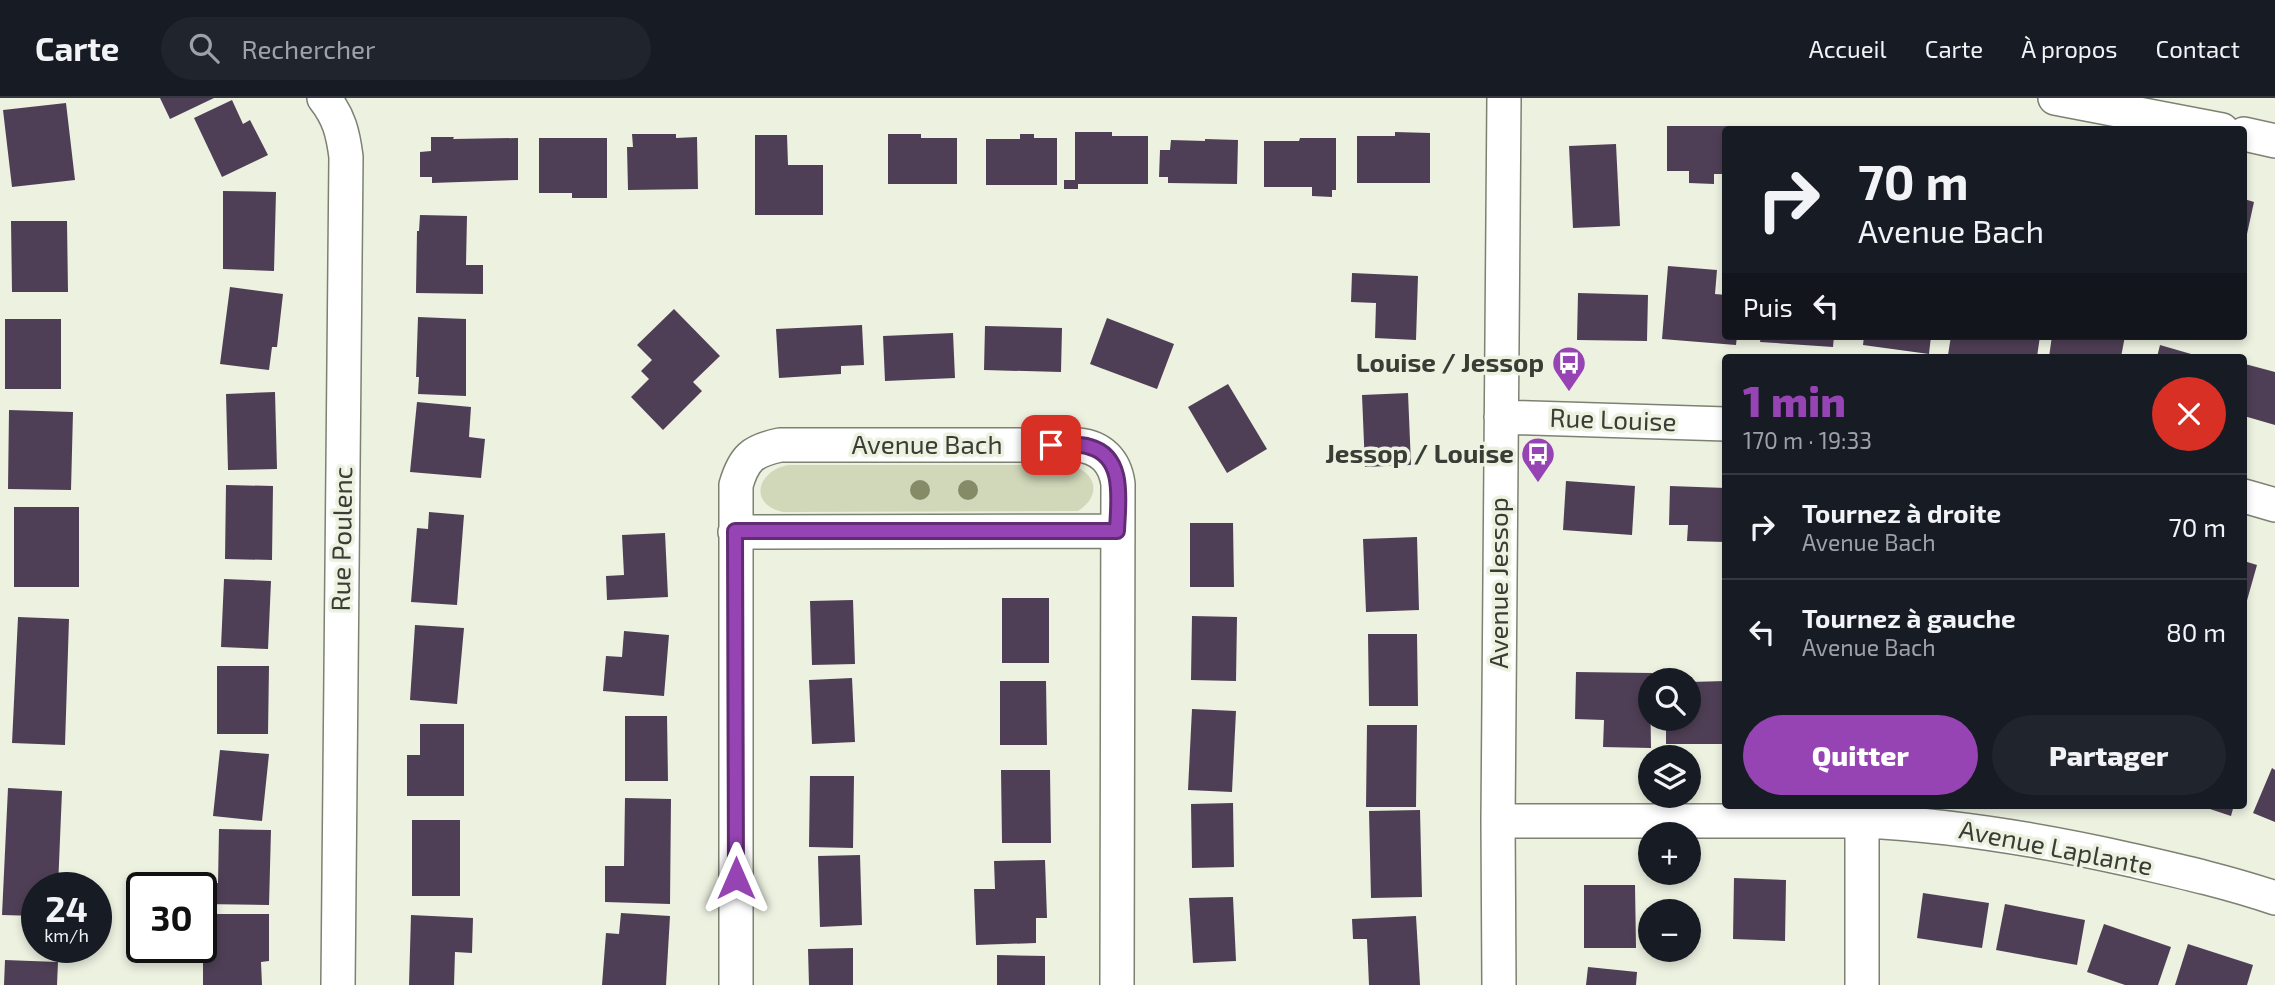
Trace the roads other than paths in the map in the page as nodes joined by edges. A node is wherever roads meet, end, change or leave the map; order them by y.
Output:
1 (324, 98) edge
2 (1504, 98) edge
3 (2055, 98) edge
4 (2201, 126) edge
5 (2247, 135) edge
6 (2275, 141) edge
7 (1501, 417) junction
8 (1722, 424) edge
9 (2247, 497) edge
10 (2275, 505) edge
11 (735, 531) junction
12 (1117, 531) junction
13 (1497, 821) junction
14 (1862, 821) junction
15 (2275, 898) edge
16 (338, 985) edge
17 (736, 985) edge
18 (1117, 985) edge
19 (1499, 985) edge
20 (1862, 985) edge

1 - 16 street, Rue Poulenc
2 - 7 street, Avenue Jessop
3 - 4 street
5 - 6 street
7 - 8 street, Rue Louise
7 - 13 street, Avenue Jessop
9 - 10 street
11 - 12 street
11 - 12 street, Avenue Bach
11 - 17 street, Avenue Bach
12 - 18 street, Avenue Bach
13 - 14 street, Avenue Laplante
13 - 19 street, Avenue Jessop
14 - 15 street, Avenue Laplante
14 - 20 street

